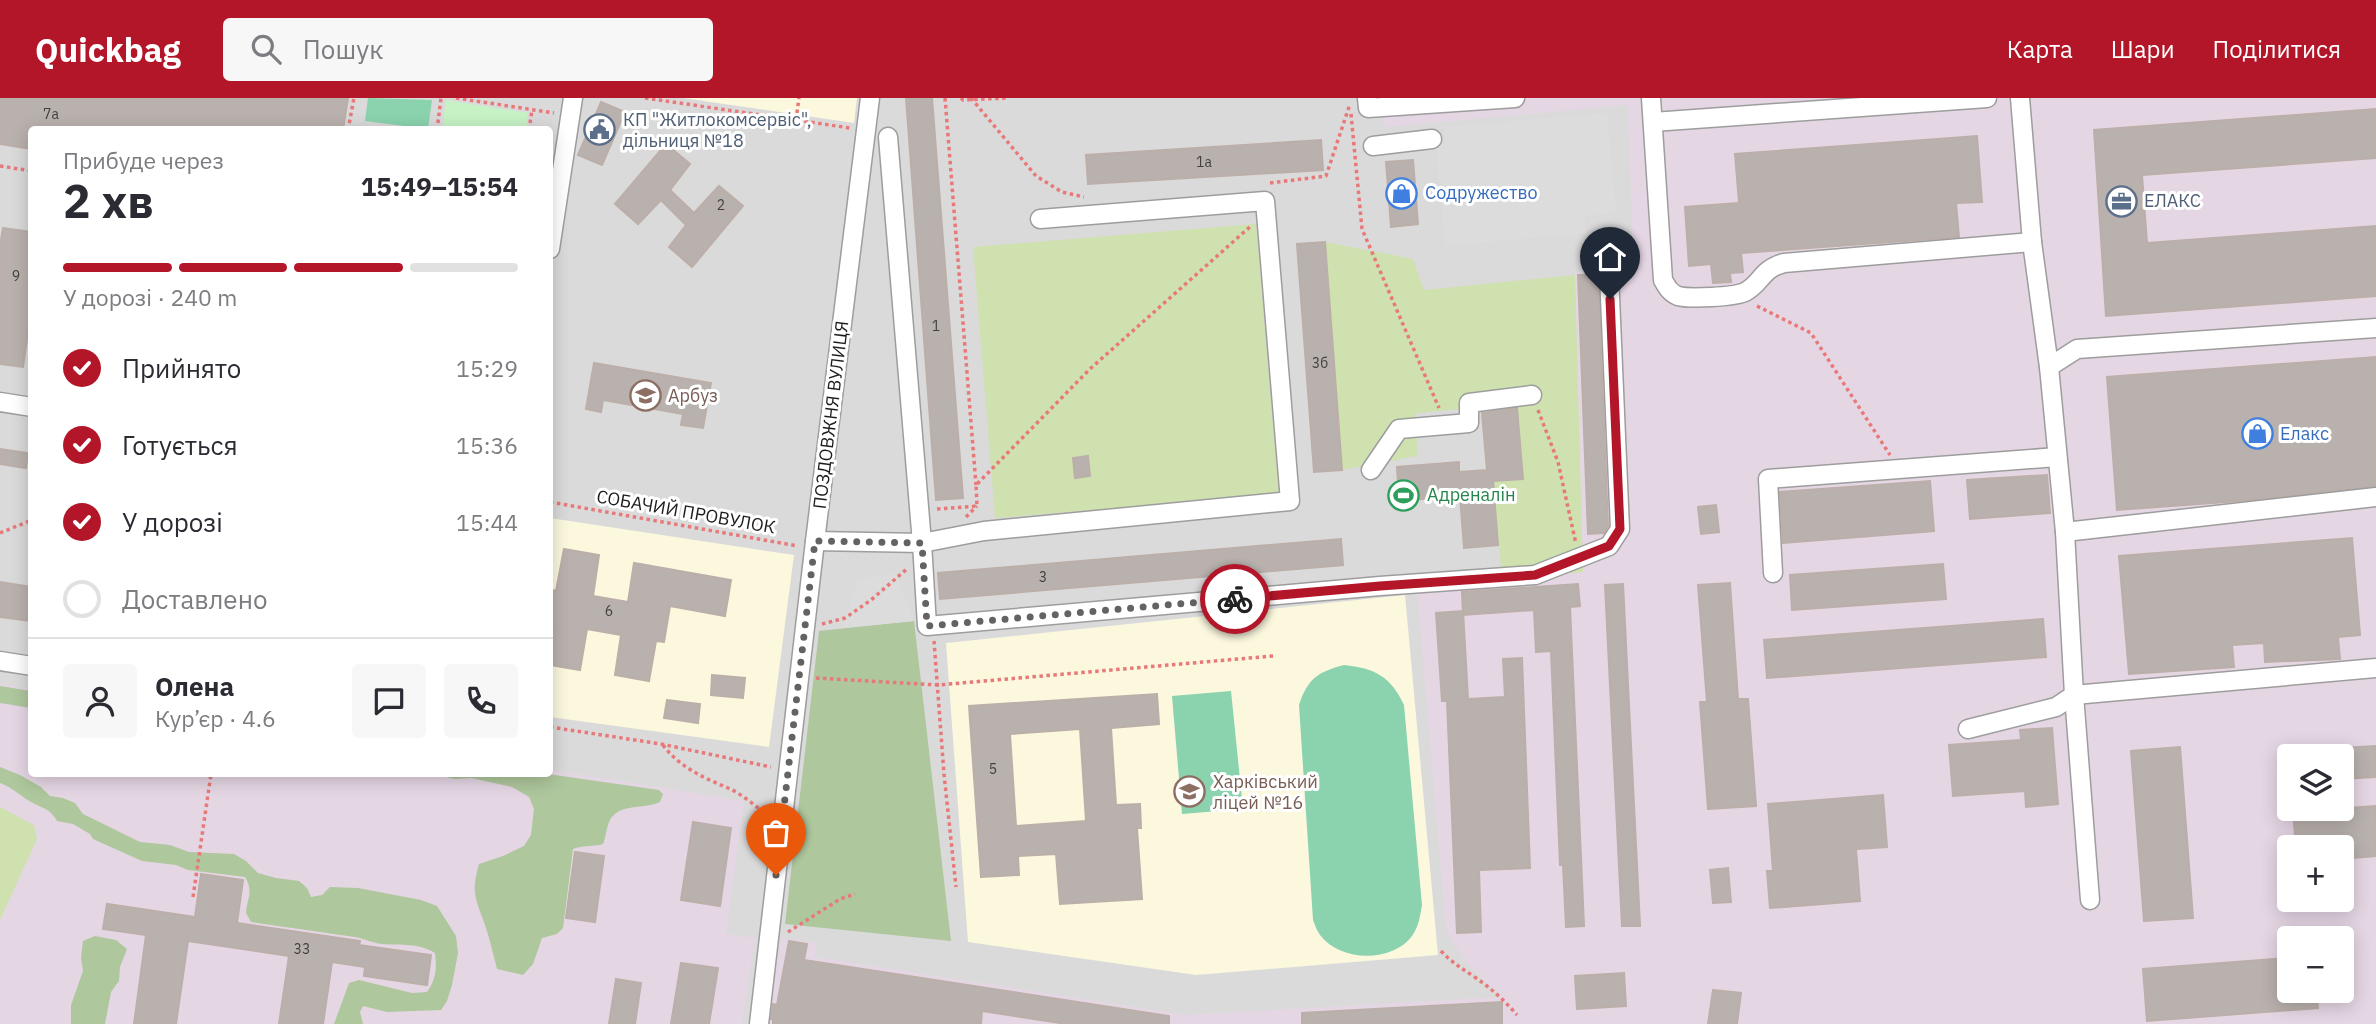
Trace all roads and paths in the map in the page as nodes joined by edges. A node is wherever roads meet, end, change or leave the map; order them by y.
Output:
1 (354, 98) edge
2 (441, 98) edge
3 (456, 98) edge
4 (645, 98) edge
5 (799, 98) edge
6 (870, 98) edge
7 (945, 98) edge
8 (961, 98) edge
9 (1007, 98) edge
10 (1349, 98) edge
11 (1515, 98) edge
12 (1651, 98) edge
13 (1987, 98) edge
14 (2020, 98) edge
15 (971, 99) edge
16 (1368, 103) edge
17 (1350, 105) junction
18 (572, 107) edge
19 (532, 110) junction
20 (796, 120) junction
21 (1653, 122) junction
22 (349, 126) edge
23 (438, 126) edge
24 (529, 126) edge
25 (868, 131) junction
26 (888, 137) dead end
27 (1432, 139) dead end
28 (1373, 146) dead end
29 (0, 166) edge
30 (28, 170) edge
31 (1259, 184) dead end
32 (1096, 196) dead end
33 (1266, 212) junction
34 (1040, 219) dead end
35 (553, 230) edge
36 (2032, 243) junction
37 (1609, 274) dead end
38 (1735, 295) junction
39 (2376, 328) edge
40 (2049, 368) junction
41 (1532, 395) joint
42 (0, 402) edge
43 (28, 406) edge
44 (1446, 425) junction
45 (2057, 457) junction
46 (1899, 468) junction
47 (1371, 470) dead end
48 (976, 485) junction
49 (2376, 497) edge
50 (553, 503) edge
51 (977, 506) junction
52 (929, 509) dead end
53 (28, 522) edge
54 (2065, 532) junction
55 (0, 533) edge
56 (942, 540) junction
57 (815, 541) junction
58 (922, 550) junction
59 (1579, 559) junction
60 (1773, 573) dead end
61 (813, 626) dead end
62 (934, 643) dead end
63 (1273, 656) dead end
64 (0, 661) edge
65 (28, 665) edge
66 (2376, 668) edge
67 (807, 677) dead end
68 (938, 685) junction
69 (2074, 695) junction
70 (553, 727) edge
71 (1968, 729) dead end
72 (661, 744) junction
73 (789, 770) junction
74 (211, 777) edge
75 (782, 826) junction
76 (956, 887) dead end
77 (855, 894) dead end
78 (193, 897) dead end
79 (2090, 900) dead end
80 (786, 934) dead end
81 (1441, 951) dead end
82 (1517, 1015) dead end
83 (759, 1024) edge

1 - 22 path
2 - 23 path
3 - 19 path
4 - 20 path
5 - 20 path
6 - 25 street, ПОЗДОВЖНЯ ВУЛИЦЯ
7 - 48 path
8 - 15 path
9 - 15 path
10 - 17 path
11 - 16 street
12 - 21 street
13 - 21 street
14 - 36 street
15 - 32 path
17 - 31 path
17 - 44 path
18 - 19 path
18 - 35 street
19 - 24 path
20 - 25 path
21 - 38 street
25 - 57 street, ПОЗДОВЖНЯ ВУЛИЦЯ
26 - 58 street
27 - 28 street
29 - 30 path
33 - 34 street
33 - 48 path
33 - 56 street
36 - 38 street
36 - 40 street
37 - 59 street
38 - 46 path
39 - 40 street
40 - 45 street
41 - 44 street
41 - 59 path
42 - 43 street
44 - 47 street
45 - 46 street
45 - 54 street
46 - 60 street
48 - 51 path
49 - 54 street
50 - 57 path, СОБАЧИЙ ПРОВУЛОК
51 - 52 path
51 - 56 path
53 - 55 path
54 - 69 street
56 - 58 street
57 - 58 street
57 - 73 street, ПОЗДОВЖНЯ ВУЛИЦЯ
58 - 59 street
58 - 61 path
62 - 68 path
63 - 68 path
64 - 65 street
66 - 69 street
67 - 68 path
68 - 76 path
69 - 71 street
69 - 79 street
70 - 72 path
72 - 73 path
72 - 75 path
73 - 75 street, ПОЗДОВЖНЯ ВУЛИЦЯ
74 - 78 path
75 - 83 street, ПОЗДОВЖНЯ ВУЛИЦЯ
77 - 80 path
81 - 82 path

